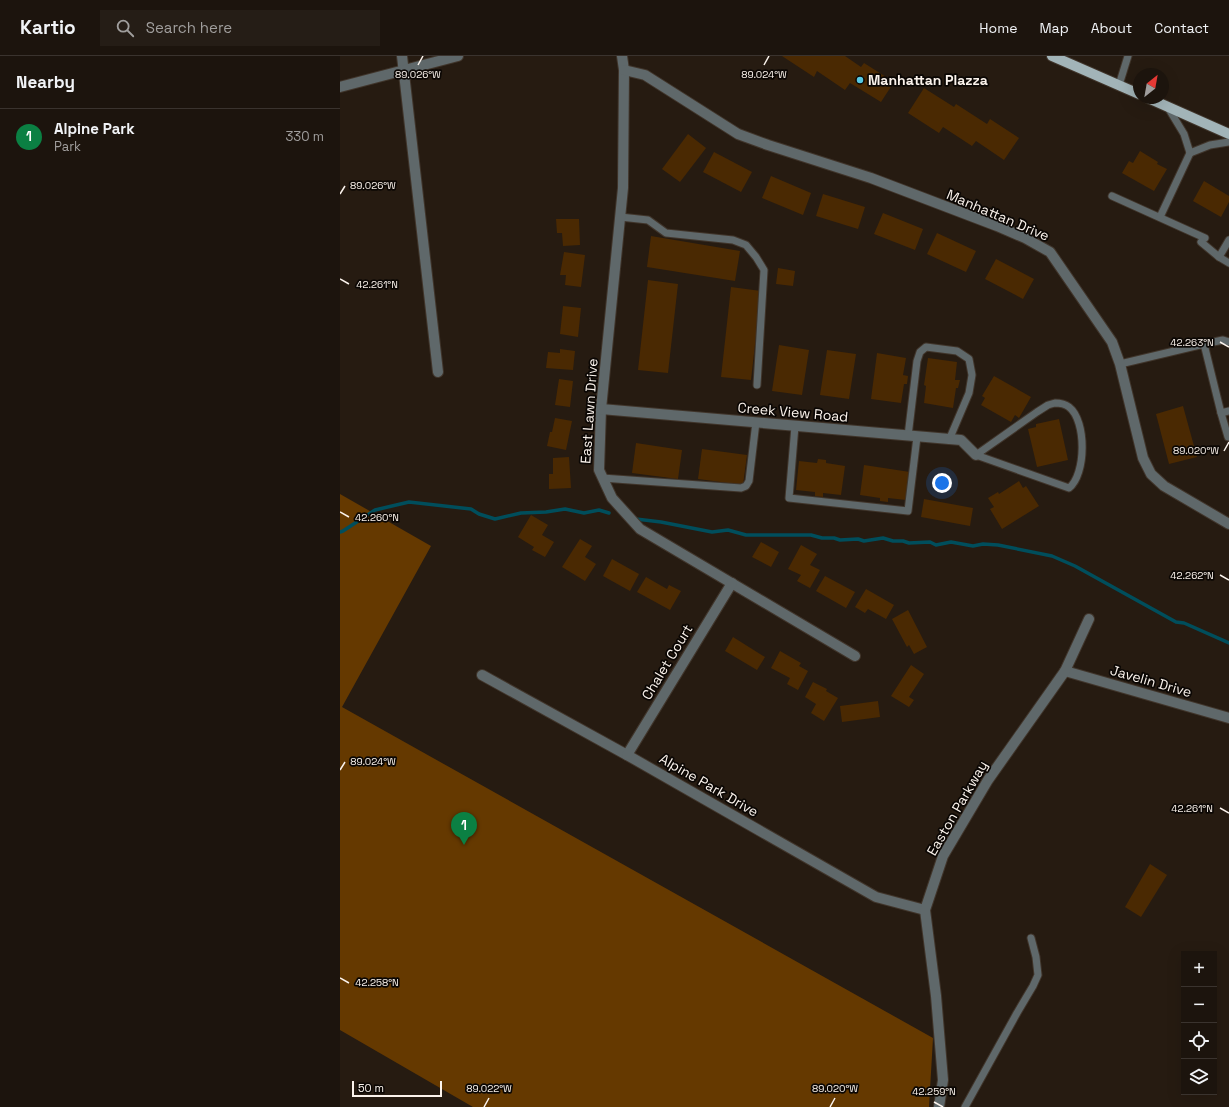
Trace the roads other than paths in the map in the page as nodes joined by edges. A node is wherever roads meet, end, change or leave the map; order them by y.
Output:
1 (402, 56) edge
2 (458, 56) edge
3 (622, 56) edge
4 (1128, 56) edge
5 (1057, 57) edge
6 (404, 70) junction
7 (624, 70) junction
8 (1119, 85) junction
9 (340, 87) edge
10 (1133, 91) edge
11 (1162, 104) edge
12 (1167, 106) junction
13 (1229, 134) edge
14 (1229, 142) edge
15 (1190, 153) junction
16 (1112, 196) dead end
17 (620, 217) junction
18 (1160, 217) junction
19 (1229, 240) edge
20 (1219, 257) junction
21 (1229, 263) edge
22 (1229, 342) edge
23 (1204, 344) junction
24 (1120, 364) junction
25 (438, 372) dead end
26 (757, 385) dead end
27 (601, 409) junction
28 (1229, 411) edge
29 (1221, 413) junction
30 (756, 422) junction
31 (795, 426) junction
32 (912, 436) junction
33 (1229, 437) edge
34 (949, 440) junction
35 (976, 455) junction
36 (602, 478) junction
37 (1229, 524) edge
38 (732, 583) junction
39 (1089, 618) dead end
40 (855, 656) dead end
41 (1065, 671) junction
42 (482, 675) dead end
43 (1229, 718) edge
44 (627, 755) junction
45 (925, 910) junction
46 (1031, 938) dead end
47 (939, 1107) edge
48 (966, 1107) edge

1 - 6 street
2 - 6 street
3 - 7 street, East Lawn Drive
4 - 8 lane
5 - 8 main road
6 - 9 street
6 - 25 street
7 - 17 street, East Lawn Drive
7 - 24 street, Manhattan Drive
8 - 10 main road
11 - 12 main road
12 - 13 main road
12 - 15 lane
14 - 15 lane
15 - 18 lane
16 - 18 lane
17 - 26 lane
17 - 27 street, East Lawn Drive
18 - 20 lane
19 - 20 lane
20 - 21 lane
22 - 23 lane
23 - 24 lane
23 - 29 lane
24 - 37 street, Manhattan Drive
27 - 30 street, Creek View Road
27 - 36 street, East Lawn Drive
28 - 29 lane
29 - 33 lane
30 - 31 street, Creek View Road
30 - 36 lane
31 - 32 street, Creek View Road
31 - 32 lane
32 - 34 street, Creek View Road
32 - 34 lane
34 - 35 street, Creek View Road
35 - 35 lane
36 - 38 street, East Lawn Drive
38 - 40 street, East Lawn Drive
38 - 44 street, Chalet Court
39 - 41 street, Easton Parkway
41 - 43 street, Javelin Drive
41 - 45 street, Easton Parkway
42 - 44 street, Alpine Park Drive
44 - 45 street, Alpine Park Drive
45 - 47 street, Easton Parkway
46 - 48 lane

